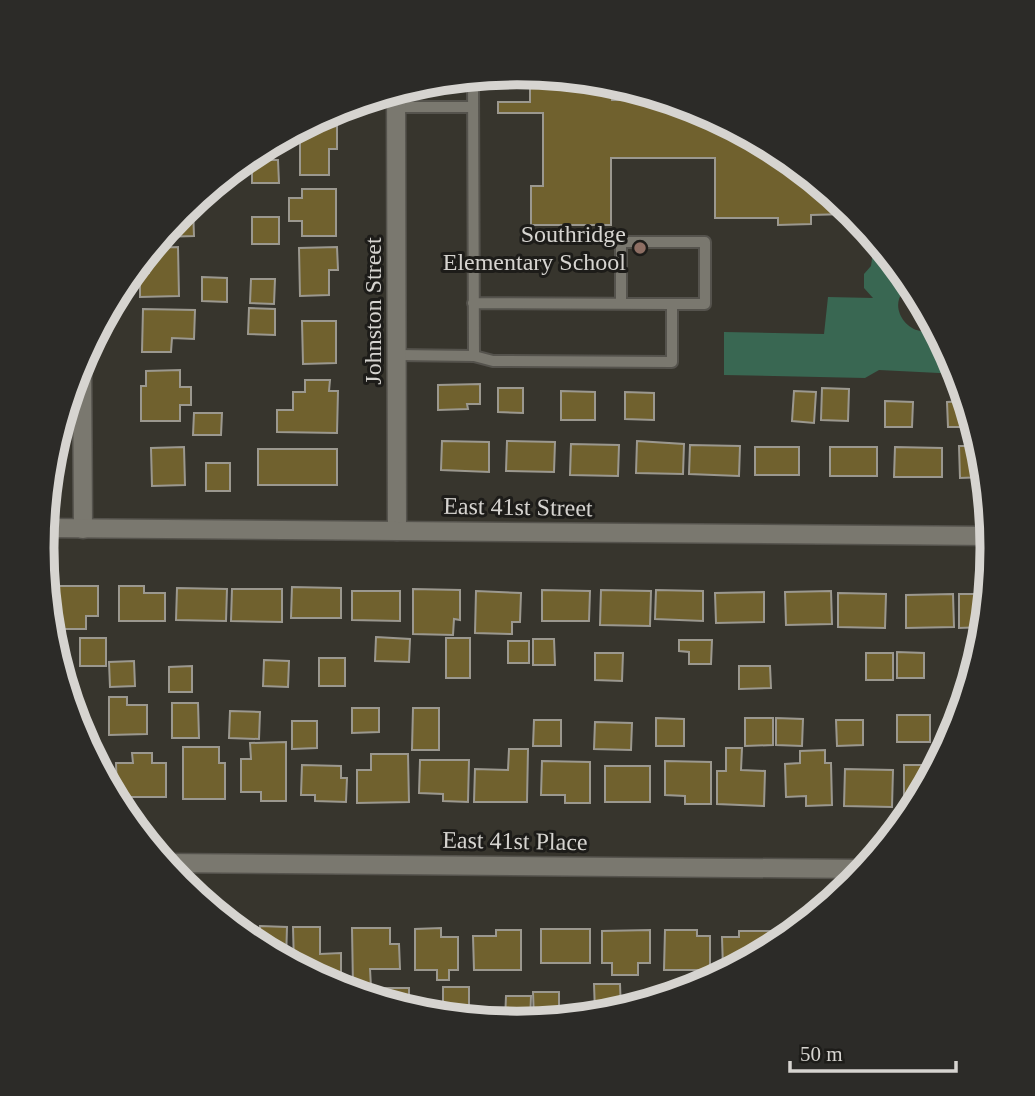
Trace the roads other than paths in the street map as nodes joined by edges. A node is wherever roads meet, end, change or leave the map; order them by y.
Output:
1 (473, 87) edge
2 (406, 99) edge
3 (396, 102) edge
4 (473, 107) junction
5 (473, 303) junction
6 (621, 304) junction
7 (672, 304) junction
8 (398, 355) junction
9 (474, 356) junction
10 (82, 391) edge
11 (55, 528) edge
12 (83, 528) junction
13 (397, 531) junction
14 (981, 536) edge
15 (178, 863) edge
16 (852, 869) edge

1 - 4 lane
2 - 4 lane
3 - 8 street, Johnston Street
4 - 5 lane
5 - 6 lane
5 - 9 lane
6 - 7 lane
6 - 7 lane
7 - 9 lane
8 - 9 lane
8 - 13 street, Johnston Street
10 - 12 street
11 - 12 street, East 41st Street
12 - 13 street, East 41st Street
13 - 14 street, East 41st Street
15 - 16 street, East 41st Place

